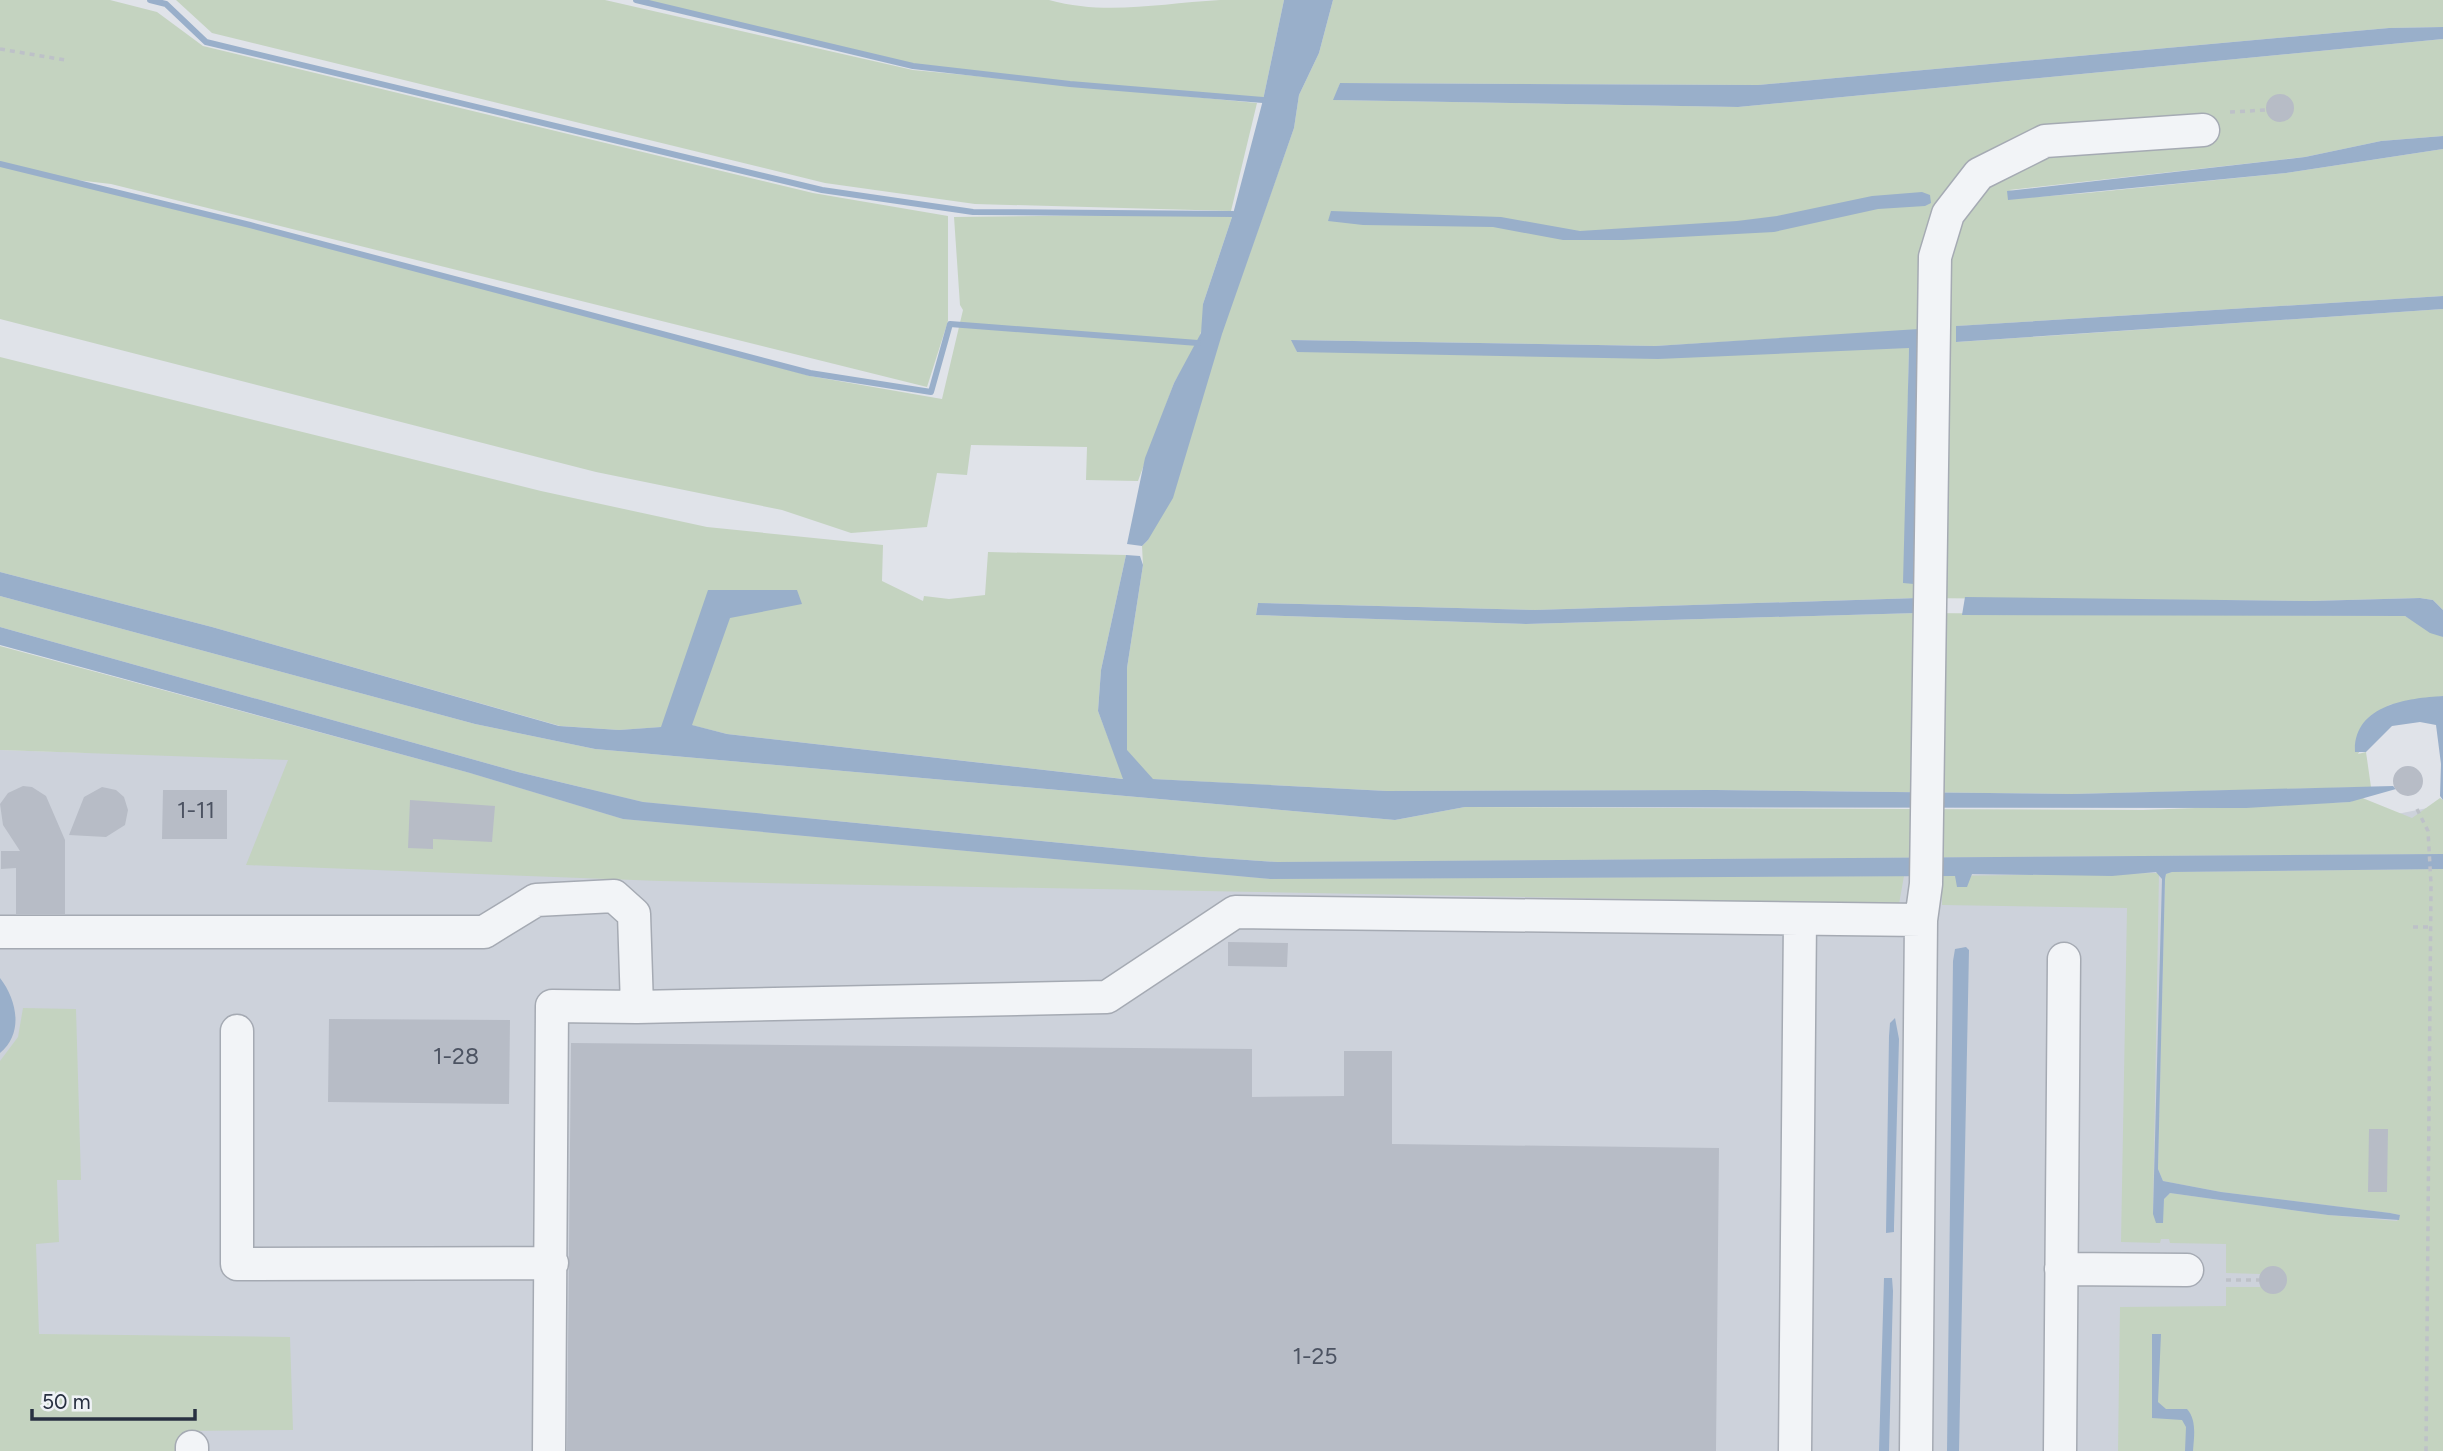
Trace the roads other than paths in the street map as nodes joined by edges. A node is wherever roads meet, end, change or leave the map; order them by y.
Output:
1 (2203, 130) dead end
2 (1800, 919) junction
3 (1921, 920) junction
4 (0, 932) edge
5 (2064, 959) dead end
6 (637, 1007) junction
7 (237, 1031) dead end
8 (552, 1263) junction
9 (2061, 1269) junction
10 (2187, 1270) dead end
11 (549, 1451) edge
12 (1794, 1451) edge
13 (1916, 1451) edge
14 (2060, 1451) edge

1 - 3 lane
2 - 3 lane
2 - 6 lane
2 - 12 lane
3 - 13 lane
4 - 6 lane
5 - 9 lane
6 - 8 lane
7 - 8 lane
8 - 11 lane
9 - 10 lane
9 - 14 lane

